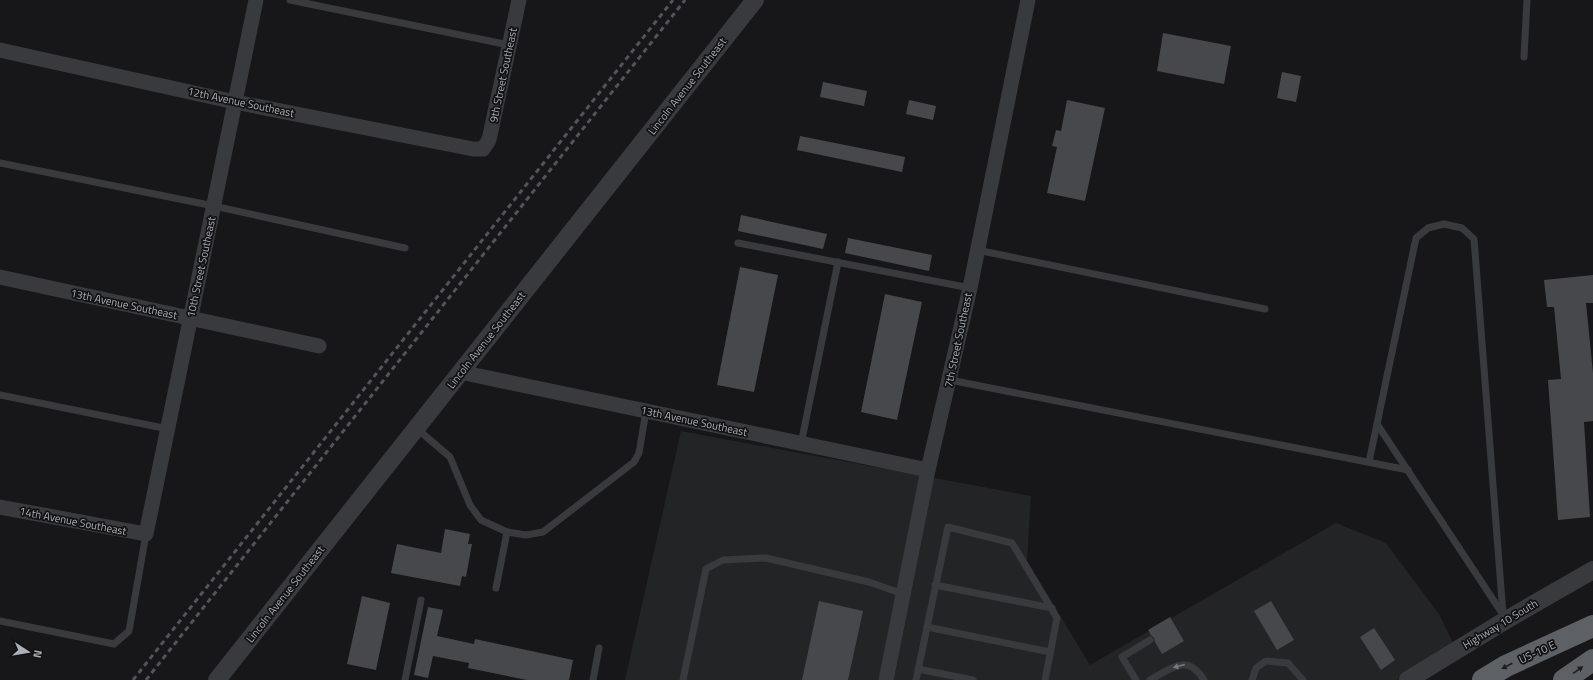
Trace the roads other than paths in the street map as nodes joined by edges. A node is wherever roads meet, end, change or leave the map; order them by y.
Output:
1 (256, 0) edge
2 (290, 0) edge
3 (518, 0) edge
4 (755, 0) edge
5 (1028, 0) edge
6 (1527, 0) edge
7 (509, 45) junction
8 (0, 50) edge
9 (1524, 57) dead end
10 (235, 102) junction
11 (483, 149) joint
12 (0, 164) edge
13 (214, 206) junction
14 (738, 243) dead end
15 (405, 248) dead end
16 (977, 250) junction
17 (838, 262) junction
18 (0, 277) edge
19 (970, 288) junction
20 (1265, 309) dead end
21 (190, 319) junction
22 (319, 346) dead end
23 (460, 372) junction
24 (950, 380) junction
25 (0, 395) edge
26 (646, 411) junction
27 (1377, 424) junction
28 (168, 428) junction
29 (416, 428) junction
30 (801, 444) junction
31 (1369, 462) junction
32 (928, 470) junction
33 (1408, 470) junction
34 (0, 507) edge
35 (507, 532) junction
36 (146, 534) junction
37 (1593, 570) edge
38 (935, 585) junction
39 (496, 588) dead end
40 (903, 594) junction
41 (421, 600) dead end
42 (1052, 608) junction
43 (1504, 617) junction
44 (0, 621) edge
45 (927, 626) junction
46 (1593, 626) edge
47 (1150, 640) dead end
48 (600, 648) dead end
49 (1050, 652) junction
50 (1593, 660) edge
51 (918, 669) junction
52 (217, 680) edge
53 (405, 680) edge
54 (593, 680) edge
55 (683, 680) edge
56 (886, 680) edge
57 (916, 680) edge
58 (973, 680) edge
59 (1045, 680) edge
60 (1136, 680) edge
61 (1150, 680) edge
62 (1204, 680) edge
63 (1252, 680) edge
64 (1303, 680) edge
65 (1408, 680) edge
66 (1484, 680) edge
67 (1564, 680) edge

1 - 10 street, 10th Street Southeast
2 - 7 lane
3 - 7 street, 9th Street Southeast
4 - 23 street, Lincoln Avenue Southeast
5 - 16 street, 7th Street Southeast
6 - 9 lane
7 - 11 street, 9th Street Southeast
8 - 10 street, 12th Avenue Southeast
10 - 11 street, 12th Avenue Southeast
10 - 13 street, 10th Street Southeast
12 - 13 lane
13 - 15 lane
13 - 21 street, 10th Street Southeast
14 - 17 lane
16 - 19 street, 7th Street Southeast
16 - 20 lane
17 - 19 lane
17 - 30 lane
18 - 21 street, 13th Avenue Southeast
19 - 24 street, 7th Street Southeast
21 - 22 street, 13th Avenue Southeast
21 - 28 street, 10th Street Southeast
23 - 26 street, 13th Avenue Southeast
23 - 29 street, Lincoln Avenue Southeast
24 - 31 lane
24 - 32 street, 7th Street Southeast
25 - 28 lane
26 - 30 street, 13th Avenue Southeast
26 - 35 lane
27 - 31 lane
27 - 33 lane
27 - 43 lane
28 - 36 street, 10th Street Southeast
29 - 35 lane
29 - 52 street, Lincoln Avenue Southeast
30 - 32 street, 13th Avenue Southeast
31 - 33 lane
32 - 40 street, 7th Street Southeast
33 - 43 lane
34 - 36 street, 14th Avenue Southeast
35 - 39 lane
36 - 44 lane
37 - 43 street, Highway 10 South
38 - 42 lane
38 - 42 lane
38 - 45 lane
40 - 55 lane
40 - 56 street, 7th Street Southeast
41 - 53 lane
42 - 49 lane
43 - 65 street, Highway 10 South
45 - 49 lane
45 - 51 lane
46 -> 66 highway, US-10 E
47 - 60 lane
48 - 54 lane
49 - 59 lane
67 -> 50 highway
51 - 57 lane
51 - 58 lane
62 -> 61 lane
63 - 64 lane

